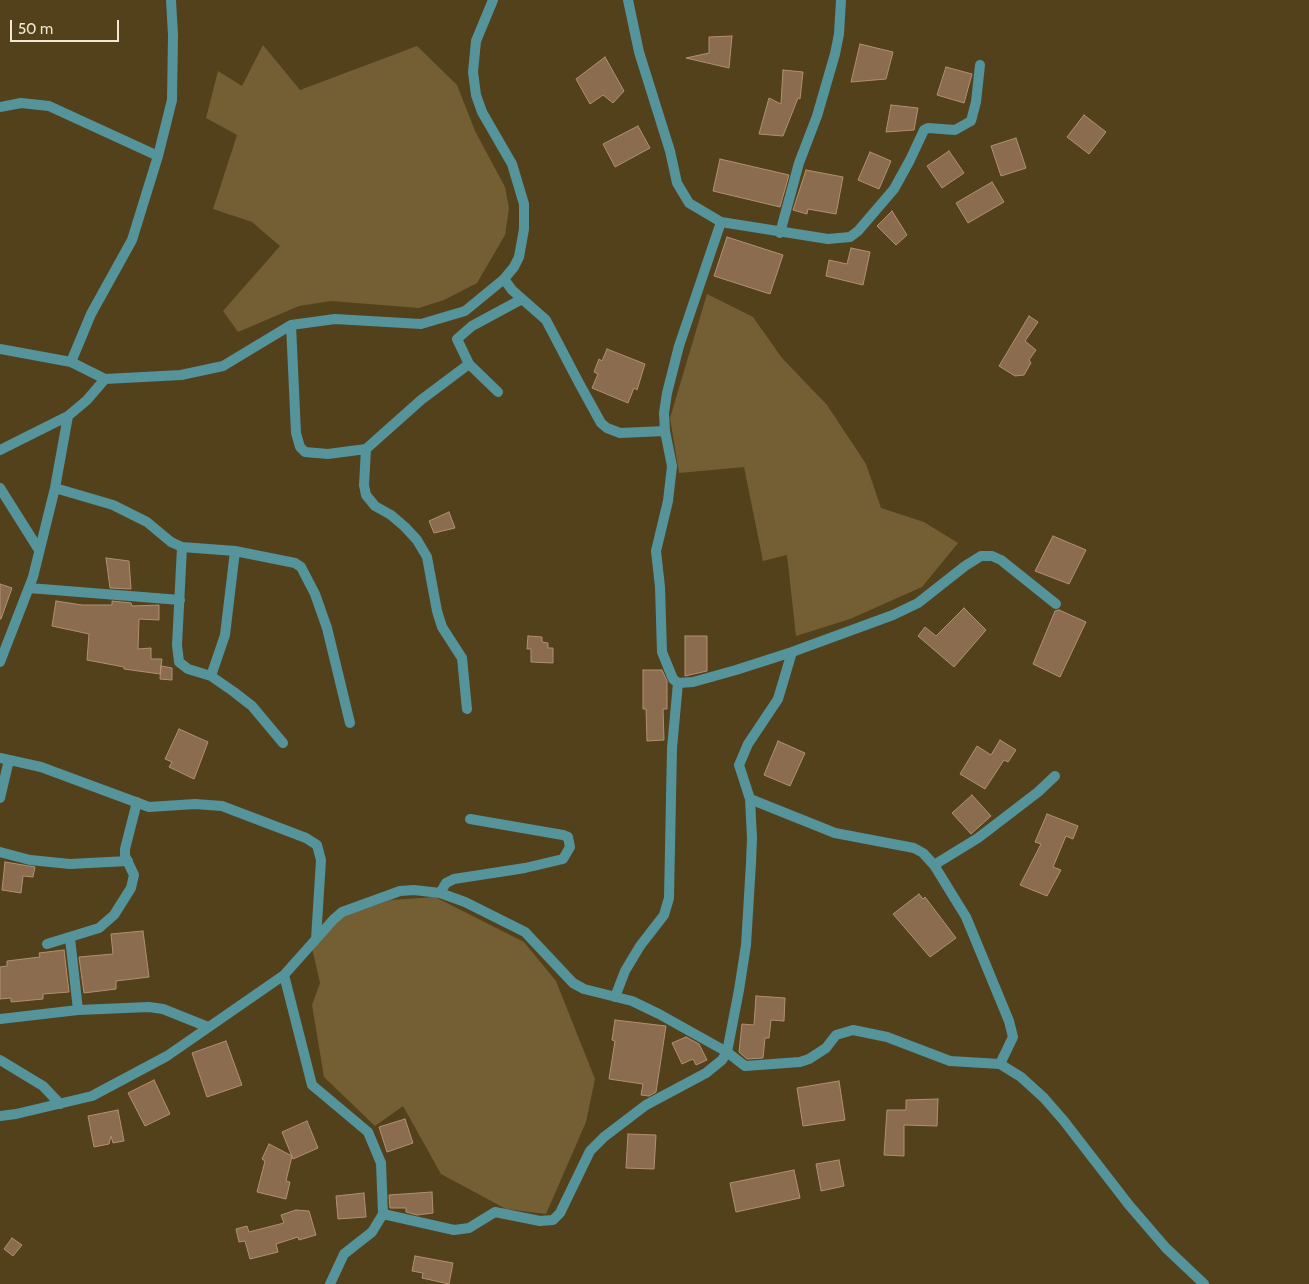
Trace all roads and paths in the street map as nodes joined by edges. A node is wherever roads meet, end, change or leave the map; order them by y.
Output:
1 (171, 0) edge
2 (494, 0) edge
3 (628, 0) edge
4 (841, 0) edge
5 (980, 65) dead end
6 (0, 107) edge
7 (158, 156) junction
8 (721, 222) junction
9 (780, 233) junction
10 (504, 279) junction
11 (522, 299) junction
12 (291, 324) junction
13 (0, 349) edge
14 (71, 362) junction
15 (469, 364) junction
16 (105, 379) junction
17 (498, 392) dead end
18 (68, 416) junction
19 (665, 431) junction
20 (366, 449) junction
21 (0, 450) edge
22 (0, 488) edge
23 (54, 488) junction
24 (182, 547) junction
25 (39, 550) junction
26 (235, 551) junction
27 (28, 588) junction
28 (180, 600) junction
29 (1056, 604) dead end
30 (792, 652) junction
31 (0, 662) edge
32 (211, 676) junction
33 (678, 683) junction
34 (467, 709) dead end
35 (350, 724) dead end
36 (283, 743) dead end
37 (4, 759) edge
38 (1055, 776) dead end
39 (0, 798) edge
40 (750, 799) junction
41 (137, 802) junction
42 (470, 819) dead end
43 (0, 852) edge
44 (128, 861) junction
45 (934, 865) junction
46 (440, 893) junction
47 (70, 938) junction
48 (316, 939) junction
49 (47, 944) dead end
50 (284, 975) junction
51 (615, 997) junction
52 (78, 1010) junction
53 (0, 1019) edge
54 (208, 1027) junction
55 (727, 1052) junction
56 (0, 1060) edge
57 (1000, 1064) junction
58 (60, 1104) junction
59 (0, 1116) edge
60 (383, 1214) junction
61 (330, 1284) edge
62 (1204, 1284) edge

1 - 7 street
2 - 10 street
3 - 8 street
4 - 9 street
5 - 9 street
6 - 7 street
7 - 14 street
8 - 9 street
8 - 19 street
10 - 11 street
10 - 12 street
11 - 15 street
11 - 19 street
12 - 16 street
12 - 20 street
13 - 14 street
14 - 16 street
15 - 17 street
15 - 20 street
16 - 18 street
18 - 21 street
18 - 23 street
19 - 33 street
20 - 34 street
22 - 25 street
23 - 24 street
23 - 25 street
24 - 26 street
24 - 28 street
25 - 27 street
26 - 32 street
26 - 35 street
27 - 28 street
27 - 31 street
28 - 32 street
29 - 30 street
30 - 33 street
30 - 40 street
32 - 36 street
33 - 51 street
37 - 39 street
37 - 41 street
38 - 45 street
40 - 45 street
40 - 55 street
41 - 44 street
41 - 48 street
42 - 46 street
43 - 44 street
44 - 47 street
45 - 57 street
46 - 48 street
46 - 51 street
47 - 49 street
47 - 52 street
48 - 50 street
50 - 54 street
50 - 60 street
51 - 55 street
52 - 53 street
52 - 54 street
54 - 58 street
55 - 57 street
55 - 60 street
56 - 58 street
57 - 62 street
58 - 59 street
60 - 61 street

